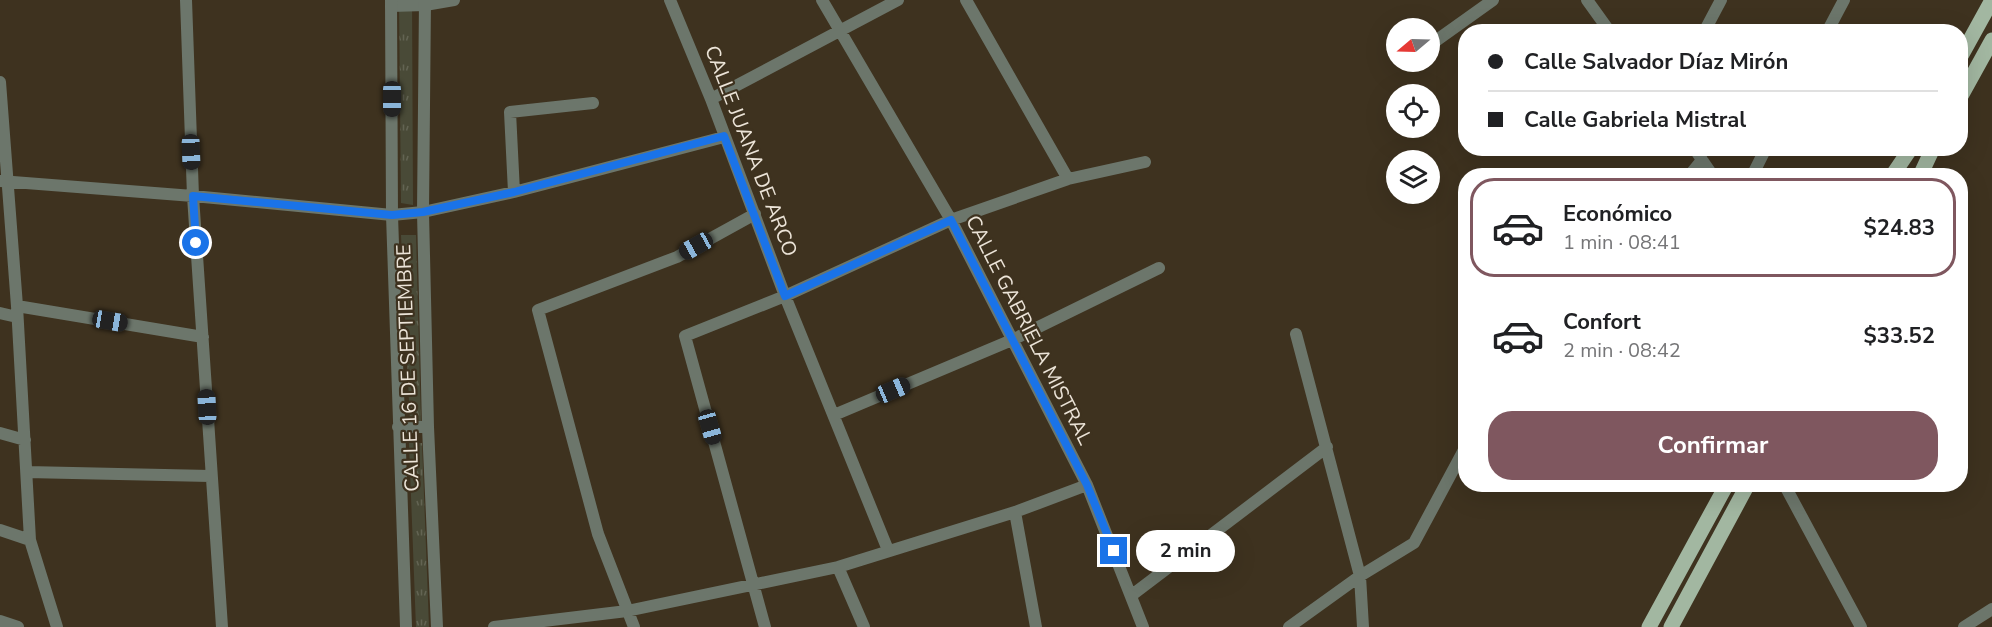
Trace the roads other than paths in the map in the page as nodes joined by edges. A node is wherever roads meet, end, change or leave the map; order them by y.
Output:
1 (186, 0) edge
2 (453, 0) edge
3 (670, 0) edge
4 (822, 0) edge
5 (898, 0) edge
6 (966, 0) edge
7 (1493, 0) edge
8 (1587, 0) edge
9 (1721, 0) edge
10 (1844, 0) edge
11 (1992, 0) edge
12 (425, 2) edge
13 (391, 3) edge
14 (1459, 24) edge
15 (1604, 24) edge
16 (1708, 24) edge
17 (1831, 24) edge
18 (1458, 25) edge
19 (838, 31) junction
20 (1440, 38) edge
21 (1992, 40) edge
22 (1968, 44) edge
23 (0, 82) edge
24 (1968, 84) edge
25 (711, 99) junction
26 (592, 103) dead end
27 (1, 111) edge
28 (724, 136) junction
29 (1699, 156) edge
30 (1702, 160) junction
31 (1145, 162) dead end
32 (1696, 168) edge
33 (1708, 168) edge
34 (1068, 178) junction
35 (4, 181) edge
36 (514, 192) junction
37 (193, 196) junction
38 (423, 212) junction
39 (755, 214) junction
40 (392, 215) junction
41 (951, 220) junction
42 (1159, 268) dead end
43 (785, 296) junction
44 (17, 311) junction
45 (0, 313) edge
46 (1296, 334) dead end
47 (203, 337) junction
48 (1012, 340) junction
49 (834, 415) junction
50 (398, 427) junction
51 (428, 427) junction
52 (0, 433) edge
53 (25, 440) junction
54 (1327, 447) junction
55 (1458, 461) edge
56 (27, 472) junction
57 (210, 476) junction
58 (1087, 485) junction
59 (1723, 492) edge
60 (1744, 492) edge
61 (1788, 492) edge
62 (1015, 512) junction
63 (0, 530) edge
64 (30, 540) junction
65 (888, 550) junction
66 (838, 567) junction
67 (1360, 576) junction
68 (753, 585) junction
69 (1132, 595) junction
70 (1992, 609) edge
71 (627, 611) junction
72 (0, 621) edge
73 (18, 627) edge
74 (57, 627) edge
75 (222, 627) edge
76 (406, 627) edge
77 (437, 627) edge
78 (494, 627) edge
79 (634, 627) edge
80 (765, 627) edge
81 (864, 627) edge
82 (1036, 627) edge
83 (1143, 627) edge
84 (1289, 627) edge
85 (1363, 627) edge
86 (1649, 627) edge
87 (1671, 627) edge
88 (1861, 627) edge
89 (1964, 627) edge

1 - 37 street
2 - 12 street
3 - 25 street, CALLE JUANA DE ARCO
4 - 19 street, CALLE GABRIELA MISTRAL
5 - 19 street
6 - 34 street
7 - 14 street
8 - 15 street
9 - 16 street
10 - 17 street
11 - 22 main road
12 - 13 street
12 - 38 street, CALLE 16 DE SEPTIEMBRE
13 - 40 street, CALLE 16 DE SEPTIEMBRE
18 - 20 street
19 - 25 street
19 - 41 street, CALLE GABRIELA MISTRAL
21 - 24 main road
23 - 27 street
25 - 28 street, CALLE JUANA DE ARCO
26 - 36 street
27 - 35 street
28 - 36 street
28 - 39 street, CALLE JUANA DE ARCO
29 - 30 street
30 - 32 street
30 - 33 street
31 - 34 street
34 - 41 street
35 - 37 street
35 - 44 street
36 - 38 street
37 - 40 street
37 - 47 street
38 - 40 street
38 - 51 street, CALLE 16 DE SEPTIEMBRE
39 - 43 street, CALLE JUANA DE ARCO
39 - 71 street
40 - 50 street, CALLE 16 DE SEPTIEMBRE
41 - 43 street
41 - 48 street, CALLE GABRIELA MISTRAL
42 - 48 street
43 - 49 street, CALLE JUANA DE ARCO
43 - 68 street
44 - 45 street
44 - 47 street
44 - 53 street
46 - 54 street
47 - 57 street
48 - 49 street
48 - 58 street, CALLE GABRIELA MISTRAL
49 - 65 street, CALLE JUANA DE ARCO
50 - 51 street
50 - 76 street, CALLE 16 DE SEPTIEMBRE
51 - 77 street, CALLE 16 DE SEPTIEMBRE
52 - 53 street
53 - 56 street
54 - 67 street
54 - 69 street
55 - 67 street
56 - 57 street
56 - 64 street
57 - 75 street
58 - 62 street
58 - 69 street, CALLE GABRIELA MISTRAL
59 - 86 main road
60 - 87 main road
61 - 88 street
62 - 65 street
62 - 82 street
63 - 64 street
64 - 74 street
65 - 66 street
66 - 68 street
66 - 81 street
67 - 84 street
67 - 85 street
68 - 71 street
68 - 80 street
69 - 83 street, CALLE GABRIELA MISTRAL
70 - 89 street
71 - 78 street
71 - 79 street
72 - 73 street

